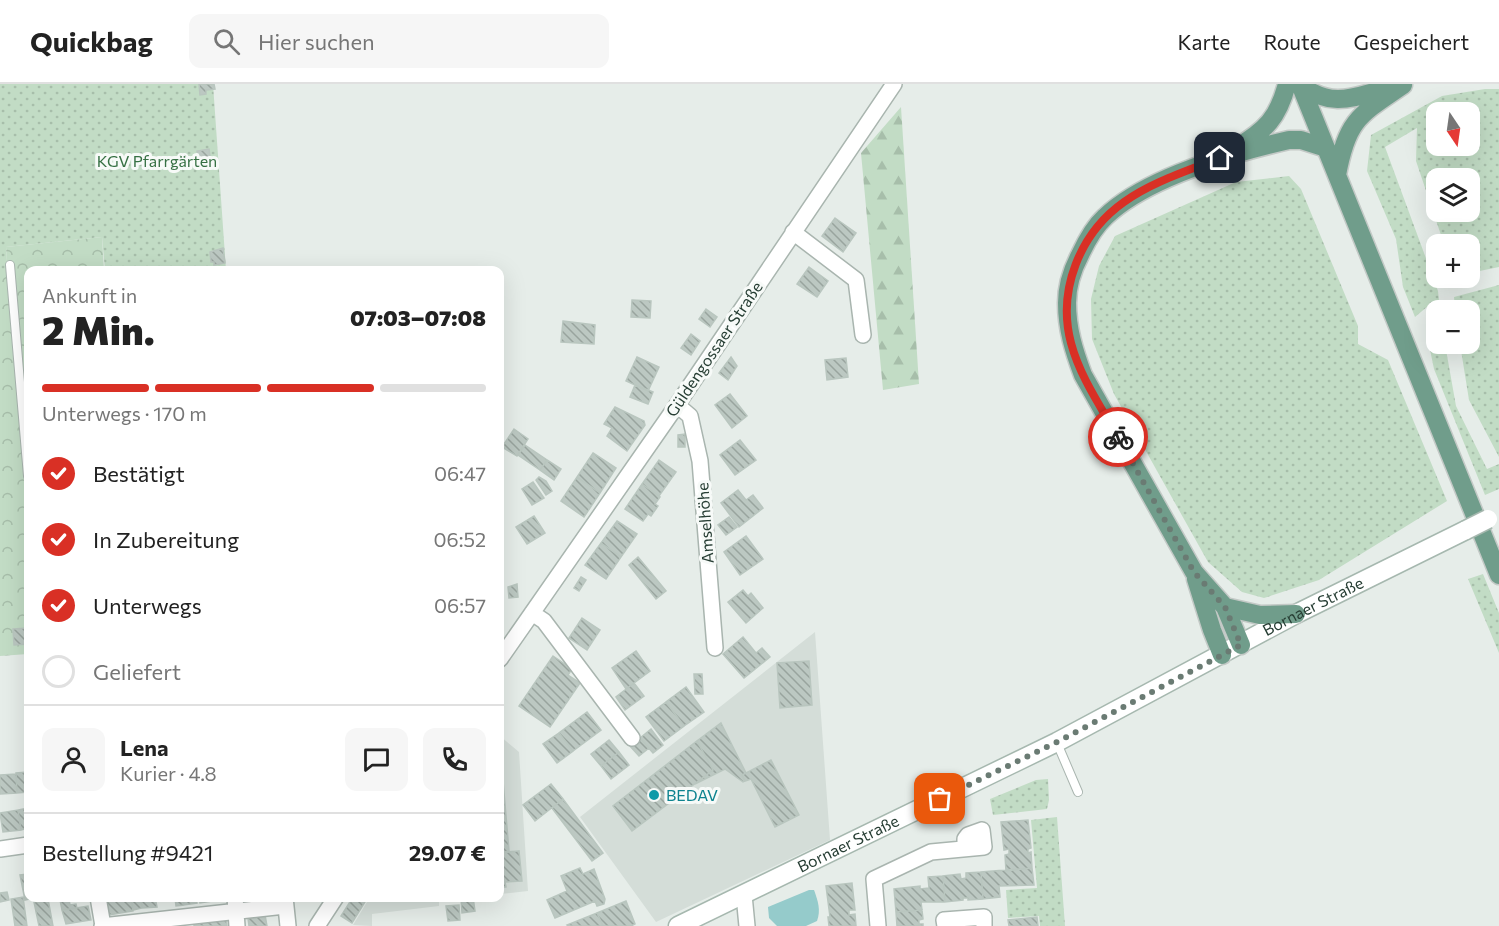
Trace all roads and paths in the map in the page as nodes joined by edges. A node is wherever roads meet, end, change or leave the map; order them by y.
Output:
1 (894, 84) edge
2 (1287, 84) edge
3 (1300, 84) edge
4 (1405, 84) edge
5 (1326, 148) junction
6 (1220, 158) junction
7 (1337, 175) junction
8 (793, 232) junction
9 (10, 265) dead end
10 (863, 335) dead end
11 (676, 405) junction
12 (24, 429) edge
13 (1494, 517) edge
14 (1194, 572) junction
15 (1499, 575) edge
16 (1225, 607) junction
17 (532, 613) junction
18 (1296, 614) junction
19 (1241, 645) junction
20 (715, 648) dead end
21 (504, 653) edge
22 (1222, 655) junction
23 (632, 738) dead end
24 (1057, 742) junction
25 (1078, 792) dead end
26 (24, 846) edge
27 (965, 848) dead end
28 (0, 849) edge
29 (744, 895) junction
30 (99, 902) edge
31 (280, 902) edge
32 (285, 902) edge
33 (333, 902) edge
34 (236, 911) edge
35 (102, 926) edge
36 (288, 926) edge
37 (317, 926) edge
38 (678, 926) edge
39 (747, 926) edge
40 (878, 926) edge
41 (945, 926) edge
42 (984, 926) edge

1 - 8 street, Güldengossaer Straße
2 - 6 main road
3 - 4 main road
3 - 5 main road
4 - 7 main road
5 - 6 main road
5 - 7 main road
6 - 14 main road
7 - 15 main road
8 - 10 street
8 - 11 street, Güldengossaer Straße
9 - 12 lane
11 - 17 street, Güldengossaer Straße
11 - 20 street, Amselhöhe
13 - 18 main road, Bornaer Straße, bridge
14 - 16 main road
14 - 22 main road
16 - 18 main road
16 - 19 main road
17 - 21 street, Güldengossaer Straße
17 - 23 street
18 - 19 main road, Bornaer Straße
19 - 22 main road, Bornaer Straße
22 - 24 main road, Bornaer Straße
24 - 25 lane
24 - 29 main road, Bornaer Straße
26 - 28 street
27 - 40 street
29 - 38 main road, Bornaer Straße
29 - 39 street
30 - 35 street
31 - 34 street
32 - 36 street
33 - 37 street
34 - 35 street
41 - 42 street

